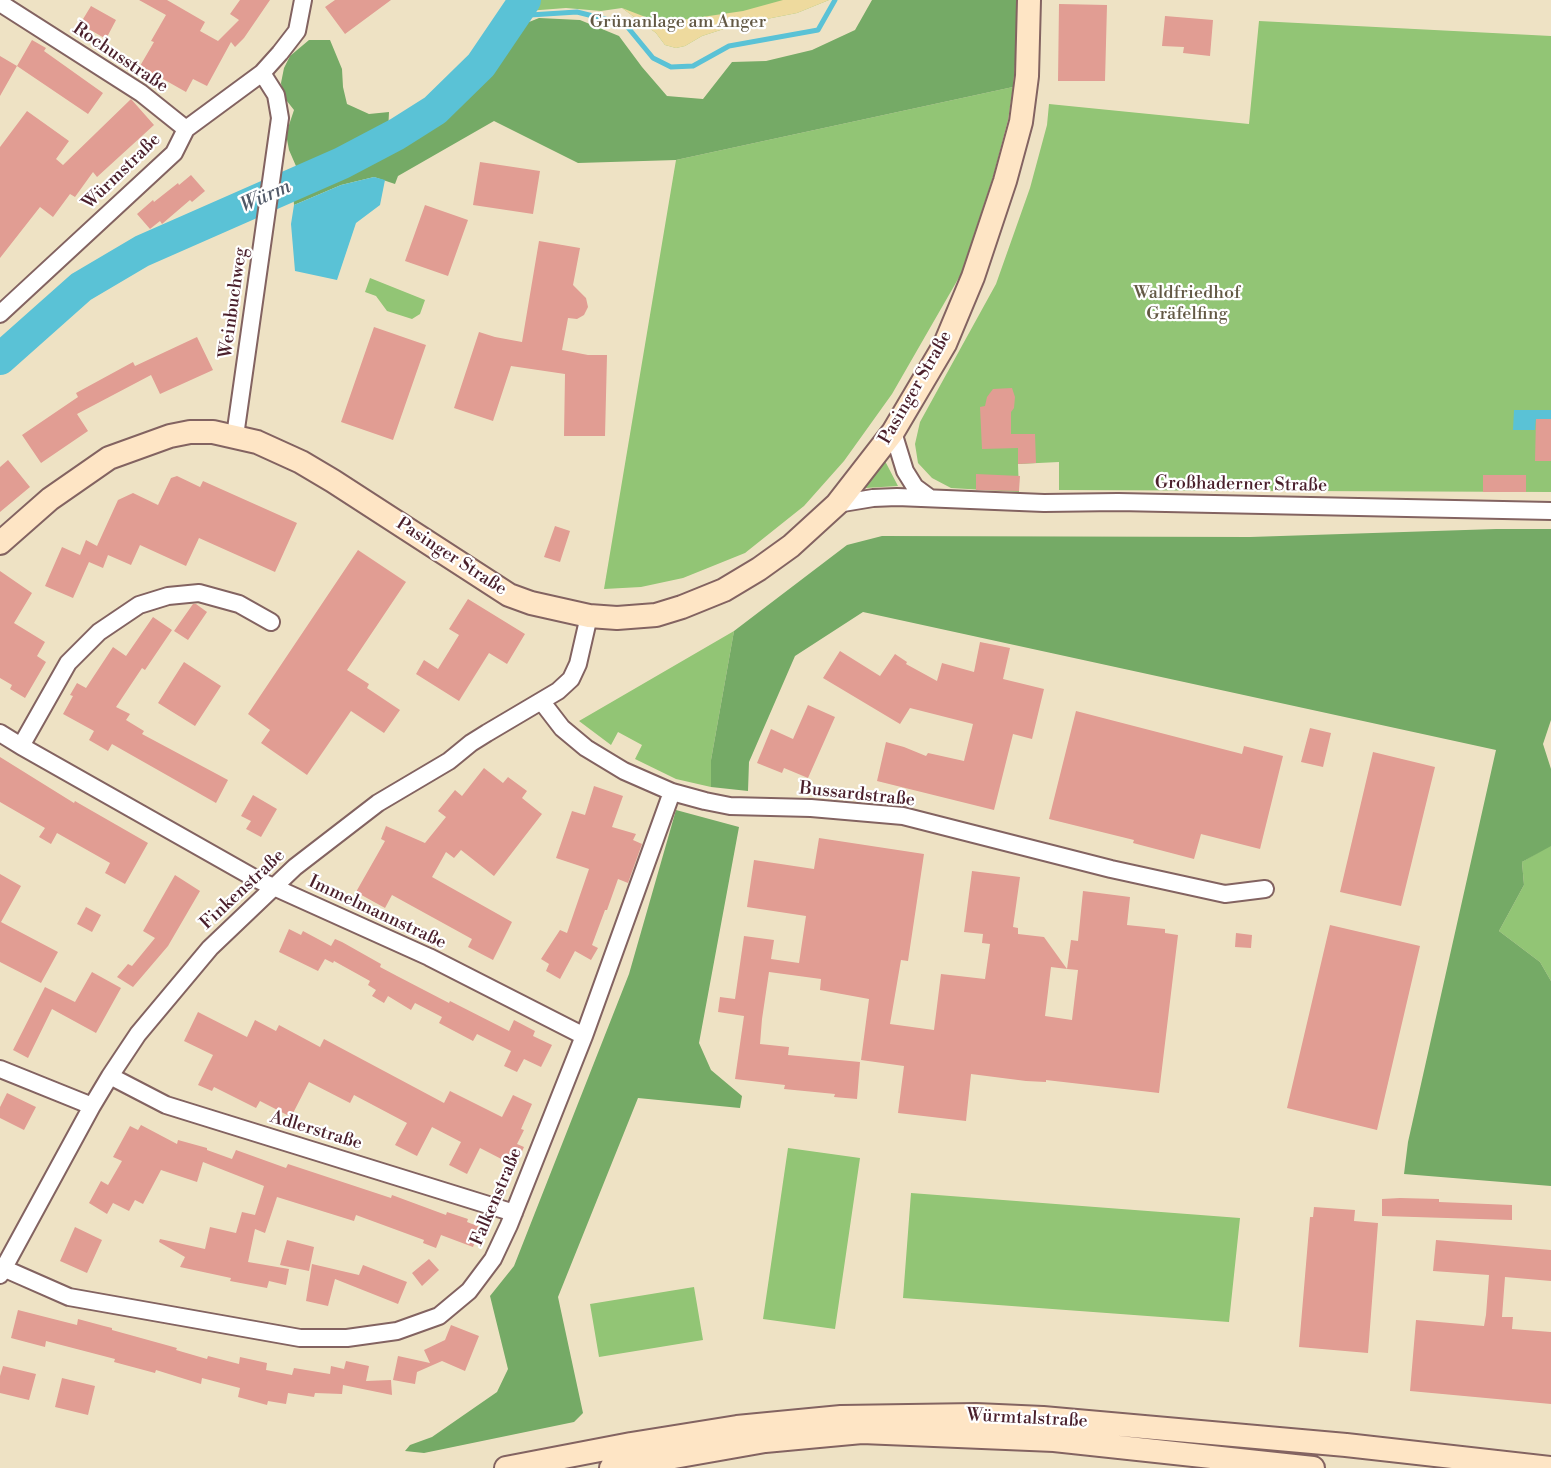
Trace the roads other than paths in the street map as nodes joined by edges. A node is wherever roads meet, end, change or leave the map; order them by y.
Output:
1 (303, 0) edge
2 (1029, 0) edge
3 (0, 3) edge
4 (262, 73) junction
5 (186, 129) junction
6 (0, 314) edge
7 (893, 432) junction
8 (235, 436) junction
9 (930, 498) junction
10 (837, 504) junction
11 (1551, 511) edge
12 (0, 543) edge
13 (588, 616) junction
14 (271, 622) dead end
15 (542, 702) junction
16 (0, 733) edge
17 (21, 746) junction
18 (672, 792) junction
19 (273, 887) junction
20 (1265, 889) dead end
21 (584, 1036) junction
22 (0, 1069) edge
23 (110, 1076) junction
24 (92, 1106) junction
25 (514, 1213) junction
26 (2, 1272) edge
27 (506, 1468) edge
28 (611, 1468) edge
29 (1314, 1468) edge
30 (1550, 1468) edge

1 - 4 street, Würmstraße
2 - 7 main road, Pasinger Straße
3 - 5 street, Rochusstraße
4 - 5 street, Würmstraße
4 - 8 street, Weinbuchweg
5 - 6 street, Würmstraße
7 - 9 street
7 - 10 main road, Pasinger Straße
8 - 12 main road, Pasinger Straße
8 - 13 main road, Pasinger Straße
9 - 10 street, Großhaderner Straße
9 - 11 street, Großhaderner Straße
10 - 13 main road, Pasinger Straße
13 - 15 street, Finkenstraße
14 - 17 street
15 - 18 street, Bussardstraße
15 - 19 street, Finkenstraße
16 - 17 street, Immelmannstraße
17 - 19 street, Immelmannstraße
18 - 20 street, Bussardstraße
18 - 21 street, Falkenstraße
19 - 21 street, Immelmannstraße
19 - 23 street, Finkenstraße
21 - 25 street, Falkenstraße
22 - 24 street
23 - 24 street, Finkenstraße
23 - 25 street, Adlerstraße
24 - 26 street, Finkenstraße
25 - 26 street, Falkenstraße
27 - 30 main road, Würmtalstraße
28 - 29 main road, Würmtalstraße

